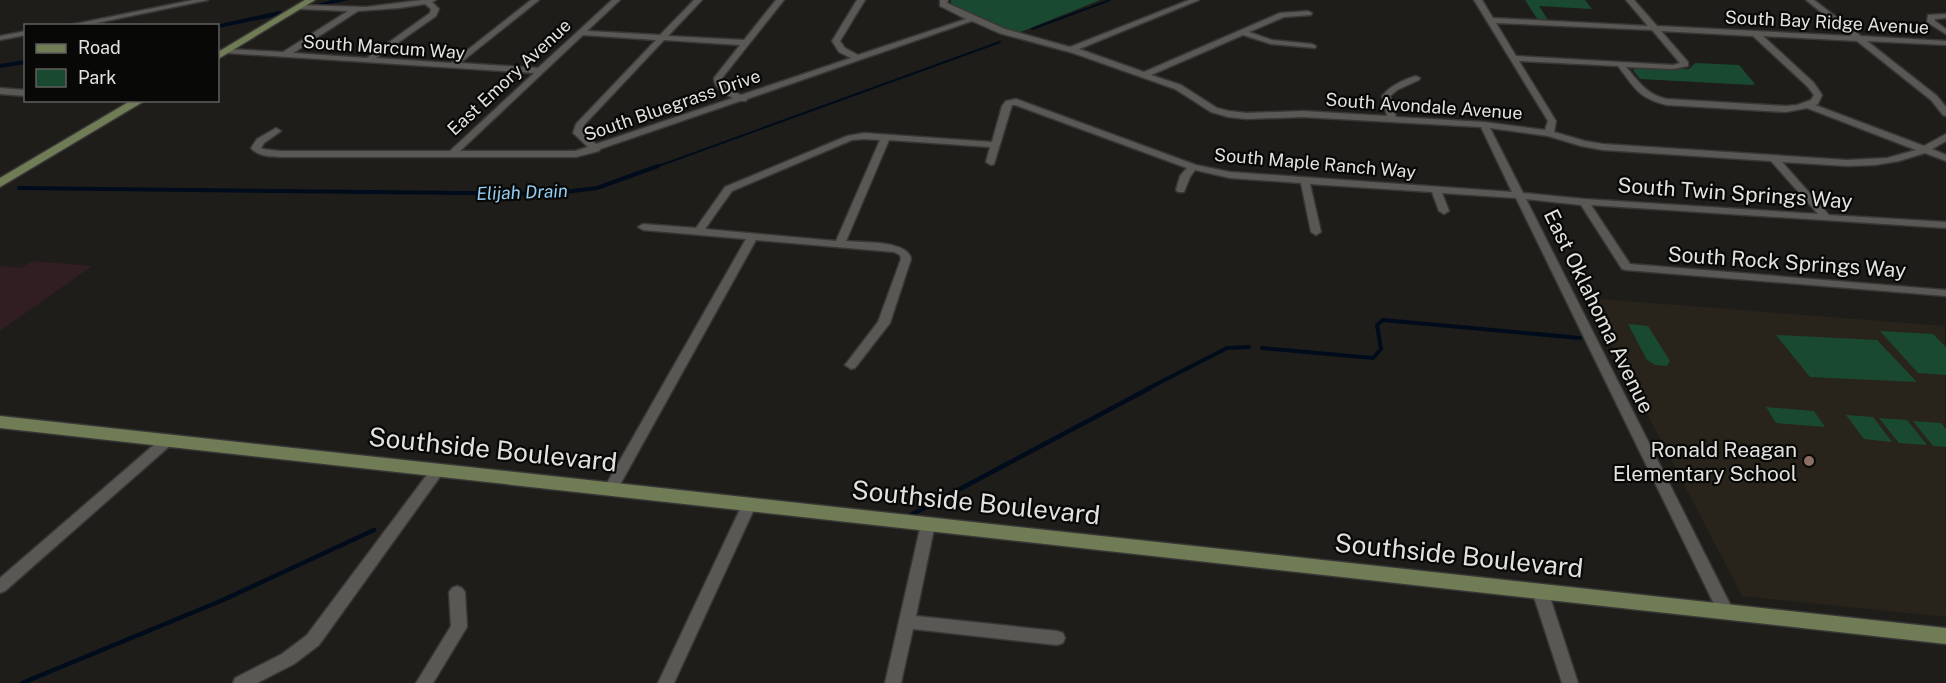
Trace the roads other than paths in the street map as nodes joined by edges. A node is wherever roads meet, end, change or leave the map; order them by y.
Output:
1 (204, 0) edge
2 (312, 0) edge
3 (535, 0) edge
4 (616, 0) edge
5 (698, 0) edge
6 (780, 0) edge
7 (861, 0) edge
8 (944, 0) edge
9 (1195, 0) edge
10 (1478, 0) edge
11 (1630, 0) edge
12 (1801, 0) edge
13 (1810, 0) edge
14 (430, 1) edge
15 (300, 7) junction
16 (356, 10) junction
17 (1308, 13) dead end
18 (1946, 16) edge
19 (972, 19) junction
20 (1490, 20) junction
21 (78, 24) edge
22 (1656, 29) junction
23 (1241, 32) junction
24 (1946, 32) edge
25 (24, 33) edge
26 (580, 33) junction
27 (1755, 33) junction
28 (0, 38) edge
29 (663, 38) junction
30 (1859, 39) junction
31 (747, 43) junction
32 (1946, 43) edge
33 (1312, 46) dead end
34 (1070, 50) junction
35 (222, 53) edge
36 (284, 55) junction
37 (1513, 58) junction
38 (859, 59) junction
39 (367, 61) junction
40 (1620, 64) junction
41 (452, 66) junction
42 (541, 71) junction
43 (1144, 75) junction
44 (1416, 78) dead end
45 (0, 91) edge
46 (24, 93) edge
47 (742, 99) junction
48 (138, 102) edge
49 (1808, 105) junction
50 (1946, 113) edge
51 (1392, 119) junction
52 (1484, 125) junction
53 (276, 131) dead end
54 (1549, 133) junction
55 (1946, 137) edge
56 (886, 138) junction
57 (996, 145) junction
58 (596, 149) junction
59 (1925, 151) junction
60 (452, 154) junction
61 (1774, 158) junction
62 (1946, 158) edge
63 (991, 162) dead end
64 (1193, 167) junction
65 (1305, 181) junction
66 (0, 183) edge
67 (1181, 190) dead end
68 (1436, 190) junction
69 (1522, 196) junction
70 (1584, 202) junction
71 (1444, 211) dead end
72 (1826, 217) junction
73 (1946, 225) edge
74 (643, 227) dead end
75 (699, 231) junction
76 (1316, 232) dead end
77 (753, 236) junction
78 (840, 244) junction
79 (1946, 293) edge
80 (851, 365) dead end
81 (2, 424) edge
82 (168, 440) junction
83 (437, 471) junction
84 (610, 490) junction
85 (749, 505) junction
86 (928, 524) junction
87 (0, 587) edge
88 (1540, 591) junction
89 (458, 592) dead end
90 (1726, 612) junction
91 (907, 622) junction
92 (1946, 636) edge
93 (1057, 638) dead end
94 (241, 683) edge
95 (424, 683) edge
96 (666, 683) edge
97 (893, 683) edge
98 (1570, 683) edge

1 - 21 street
2 - 15 main road
3 - 41 street
4 - 26 street, East Emory Avenue
5 - 29 street
6 - 31 street
7 - 38 street
8 - 19 street, South Avondale Avenue
9 - 34 street
10 - 20 street
11 - 22 street
12 - 13 street
13 - 30 street
14 - 16 street
14 - 39 street
15 - 16 street
15 - 35 main road
16 - 36 street
17 - 23 street
18 - 24 street
19 - 34 street, South Avondale Avenue
19 - 38 street, South Bluegrass Drive
20 - 22 street, South Bay Ridge Avenue
20 - 37 street
22 - 27 street, South Bay Ridge Avenue
22 - 40 street
23 - 33 street
23 - 43 street
25 - 28 street
26 - 29 street
26 - 42 street, East Emory Avenue
27 - 30 street, South Bay Ridge Avenue
27 - 49 street
29 - 31 street
29 - 58 street
30 - 32 street, South Bay Ridge Avenue
30 - 50 street
31 - 47 street
34 - 43 street, South Avondale Avenue
35 - 36 street, South Marcum Way
36 - 39 street, South Marcum Way
37 - 40 street
37 - 54 street
38 - 47 street, South Bluegrass Drive
39 - 41 street, South Marcum Way
40 - 49 street
41 - 42 street, South Marcum Way
42 - 60 street, East Emory Avenue
43 - 51 street, South Avondale Avenue
44 - 51 street
45 - 46 street
47 - 58 street, South Bluegrass Drive
48 - 66 main road
49 - 59 street
51 - 52 street, South Avondale Avenue
52 - 54 street, South Avondale Avenue
52 - 69 street, East Oklahoma Avenue
53 - 60 street, South Bluegrass Drive
54 - 61 street, South Avondale Avenue
55 - 59 street
56 - 57 street
56 - 75 street
56 - 78 street
57 - 63 street
57 - 64 street, South Maple Ranch Way
58 - 60 street, South Bluegrass Drive
59 - 61 street, South Avondale Avenue
59 - 62 street
61 - 72 street
64 - 65 street, South Maple Ranch Way
64 - 67 street
65 - 68 street, South Maple Ranch Way
65 - 76 street
68 - 69 street, South Maple Ranch Way
68 - 71 street
69 - 70 street, South Twin Springs Way
69 - 90 street, East Oklahoma Avenue
70 - 72 street, South Twin Springs Way
70 - 79 street, South Rock Springs Way
72 - 73 street, South Twin Springs Way
74 - 75 street
75 - 77 street
77 - 78 street
77 - 84 street
78 - 80 street
81 - 82 main road, Southside Boulevard
82 - 83 main road, Southside Boulevard
82 - 87 street
83 - 84 main road, Southside Boulevard
83 - 94 street
84 - 85 main road, Southside Boulevard
85 - 86 main road, Southside Boulevard
85 - 96 street
86 - 88 main road, Southside Boulevard
86 - 91 street
88 - 90 main road, Southside Boulevard
88 - 98 street
89 - 95 street
90 - 92 main road, Southside Boulevard
91 - 93 street
91 - 97 street

